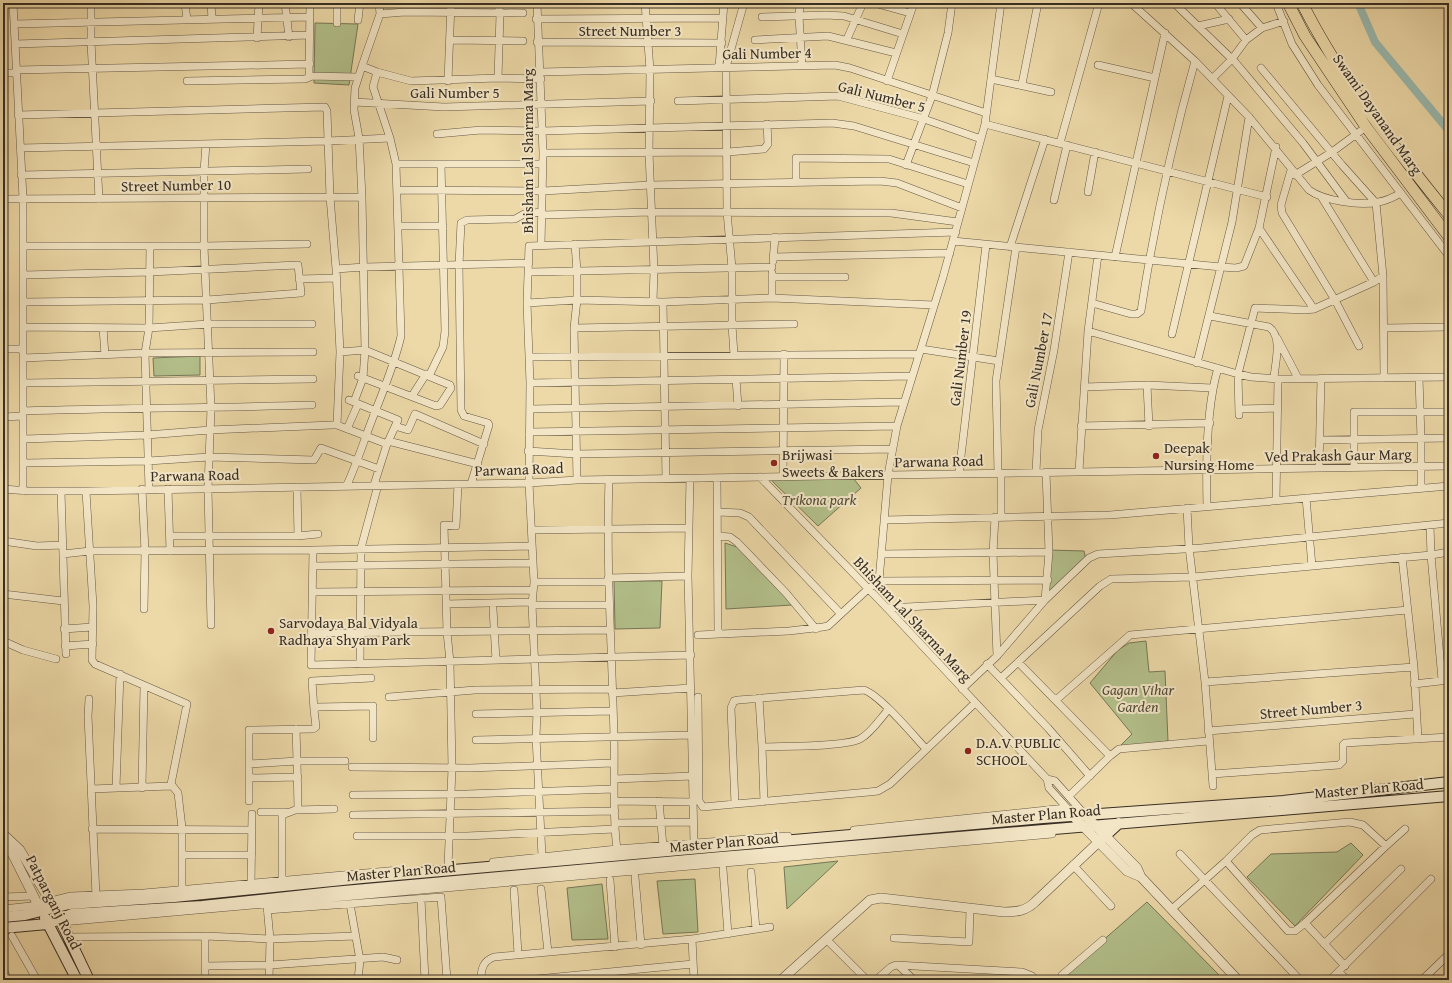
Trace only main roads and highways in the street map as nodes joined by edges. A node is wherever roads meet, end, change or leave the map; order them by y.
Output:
1 (1288, 3) edge
2 (1302, 3) edge
3 (1449, 215) edge
4 (1449, 237) edge
5 (1449, 782) edge
6 (1449, 796) edge
7 (1119, 823) junction
8 (1101, 838) road end
9 (38, 904) junction
10 (52, 905) junction
11 (3, 917) edge
12 (61, 920) junction
13 (47, 924) junction
14 (3, 928) edge
15 (77, 980) edge
16 (89, 980) edge

1 - 4 main road, Swami Dayanand Marg
2 - 3 main road, Swami Dayanand Marg
5 - 10 main road, Master Plan Road
6 - 7 main road, Master Plan Road
7 - 8 main road
7 - 12 main road, Master Plan Road
9 - 10 main road, Master Plan Road
9 - 11 main road, Master Plan Road
9 - 13 main road, Patparganj Road
10 - 12 main road
12 - 13 main road, Master Plan Road
12 - 16 main road
13 - 14 main road, Master Plan Road
13 - 15 main road, Patparganj Road

